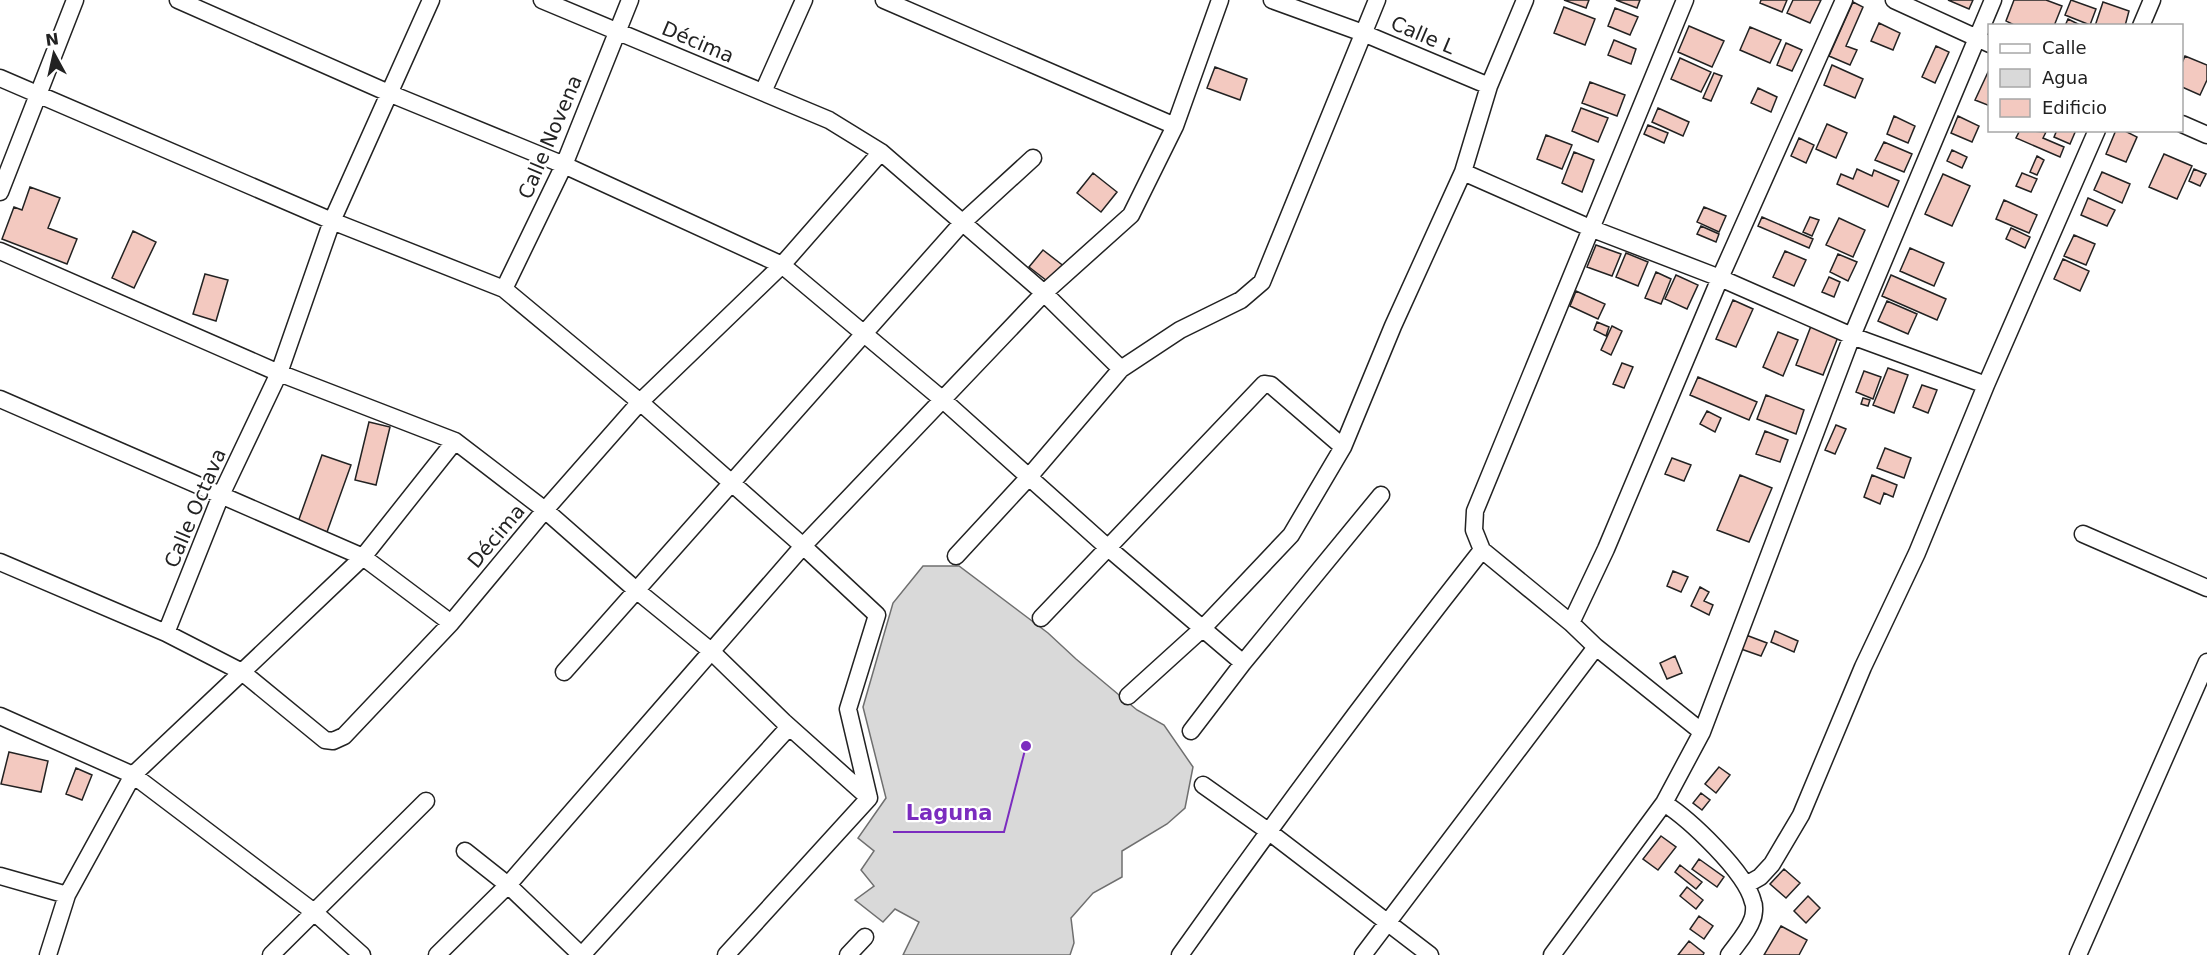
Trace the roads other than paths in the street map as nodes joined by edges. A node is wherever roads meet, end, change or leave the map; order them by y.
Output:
1 (75, 0) edge
2 (178, 0) edge
3 (431, 0) edge
4 (542, 0) edge
5 (630, 0) edge
6 (804, 0) edge
7 (884, 0) edge
8 (1220, 0) edge
9 (1272, 0) edge
10 (1377, 0) edge
11 (1525, 0) edge
12 (1685, 0) edge
13 (1844, 0) edge
14 (1894, 0) edge
15 (1994, 0) edge
16 (2152, 0) edge
17 (2142, 24) edge
18 (617, 31) junction
19 (1363, 33) junction
20 (1983, 42) edge
21 (0, 78) edge
22 (1489, 86) junction
23 (763, 92) junction
24 (38, 94) junction
25 (391, 94) junction
26 (2183, 125) edge
27 (1175, 126) junction
28 (2096, 132) edge
29 (2207, 135) edge
30 (881, 152) junction
31 (1033, 158) dead end
32 (564, 165) junction
33 (1463, 172) junction
34 (0, 192) edge
35 (332, 221) junction
36 (962, 223) junction
37 (1590, 228) junction
38 (0, 251) edge
39 (782, 265) junction
40 (1720, 278) junction
41 (504, 289) junction
42 (1044, 293) junction
43 (864, 333) junction
44 (1852, 336) junction
45 (1120, 369) junction
46 (279, 373) junction
47 (1986, 385) junction
48 (0, 399) edge
49 (943, 400) junction
50 (640, 402) junction
51 (455, 441) junction
52 (1343, 447) junction
53 (1028, 478) junction
54 (731, 484) junction
55 (221, 495) junction
56 (1381, 495) dead end
57 (545, 510) junction
58 (2084, 534) dead end
59 (803, 546) junction
60 (1107, 547) junction
61 (1482, 550) junction
62 (956, 556) dead end
63 (363, 557) junction
64 (0, 562) edge
65 (2207, 588) edge
66 (636, 590) junction
67 (1041, 618) dead end
68 (451, 623) junction
69 (1570, 623) junction
70 (1203, 628) junction
71 (166, 633) junction
72 (1596, 647) junction
73 (711, 651) junction
74 (2207, 662) edge
75 (1244, 663) junction
76 (242, 672) junction
77 (564, 672) dead end
78 (1128, 696) dead end
79 (0, 716) edge
80 (789, 727) junction
81 (1191, 731) dead end
82 (1702, 732) junction
83 (133, 775) junction
84 (1203, 785) dead end
85 (869, 798) junction
86 (426, 801) dead end
87 (1664, 802) junction
88 (1268, 831) junction
89 (465, 851) dead end
90 (0, 876) edge
91 (508, 885) junction
92 (1746, 885) junction
93 (67, 895) junction
94 (314, 912) junction
95 (1387, 923) junction
96 (865, 937) dead end
97 (48, 955) edge
98 (271, 955) edge
99 (362, 955) edge
100 (437, 955) edge
101 (581, 955) edge
102 (726, 955) edge
103 (848, 955) edge
104 (1179, 955) edge
105 (1363, 955) edge
106 (1430, 955) edge
107 (1552, 955) edge
108 (1729, 955) edge
109 (2079, 955) edge

1 - 24 street
2 - 25 street
3 - 25 street, Calle Octava
4 - 18 street, Décima
5 - 18 street, Calle Novena
6 - 23 street
7 - 27 street
8 - 27 street
9 - 19 street, Calle L
10 - 19 street
11 - 22 street
12 - 37 street
13 - 40 street
14 - 20 street
15 - 20 street
16 - 17 street
18 - 23 street, Décima
18 - 32 street, Calle Novena
19 - 22 street, Calle L
19 - 45 street
20 - 44 street
21 - 24 street
22 - 33 street
23 - 30 street, Décima
24 - 34 street
24 - 35 street
25 - 32 street
25 - 35 street, Calle Octava
26 - 29 street
27 - 42 street
28 - 47 street
30 - 36 street, Décima
30 - 39 street, Décima
31 - 36 street
32 - 39 street
32 - 41 street, Calle Novena
33 - 37 street
33 - 52 street
35 - 41 street
35 - 46 street, Calle Octava
36 - 42 street, Décima
36 - 43 street
37 - 40 street
37 - 61 street
38 - 46 street
39 - 43 street
39 - 50 street, Décima
40 - 44 street
40 - 69 street
41 - 50 street
42 - 45 street, Décima
42 - 49 street
43 - 49 street
43 - 54 street
44 - 47 street
44 - 82 street
45 - 53 street
46 - 51 street
46 - 55 street, Calle Octava
47 - 92 street
48 - 55 street
49 - 53 street
49 - 59 street
50 - 54 street
50 - 57 street, Décima
51 - 57 street
51 - 63 street
52 - 60 street
52 - 70 street
53 - 60 street
53 - 62 street
54 - 59 street
54 - 66 street
55 - 63 street
55 - 71 street, Calle Octava
56 - 75 street
57 - 66 street
57 - 68 street, Décima
58 - 65 street
59 - 73 street
59 - 85 street
60 - 67 street
60 - 70 street
61 - 69 street
61 - 88 street
63 - 68 street
63 - 76 street
64 - 71 street
66 - 73 street
66 - 77 street
68 - 76 street, Décima
69 - 72 street
70 - 75 street
70 - 78 street
71 - 76 street
72 - 82 street
72 - 95 street
73 - 80 street
73 - 91 street
74 - 109 street
75 - 81 street
76 - 83 street
79 - 83 street
80 - 85 street
80 - 101 street
82 - 87 street
83 - 93 street
83 - 94 street
84 - 88 street
85 - 102 street
86 - 94 street
87 - 92 street
87 - 107 street
88 - 95 street
88 - 104 street
89 - 91 street
90 - 93 street
91 - 100 street
91 - 101 street
92 - 108 street
93 - 97 street
94 - 98 street
94 - 99 street
95 - 105 street
95 - 106 street
96 - 103 street

